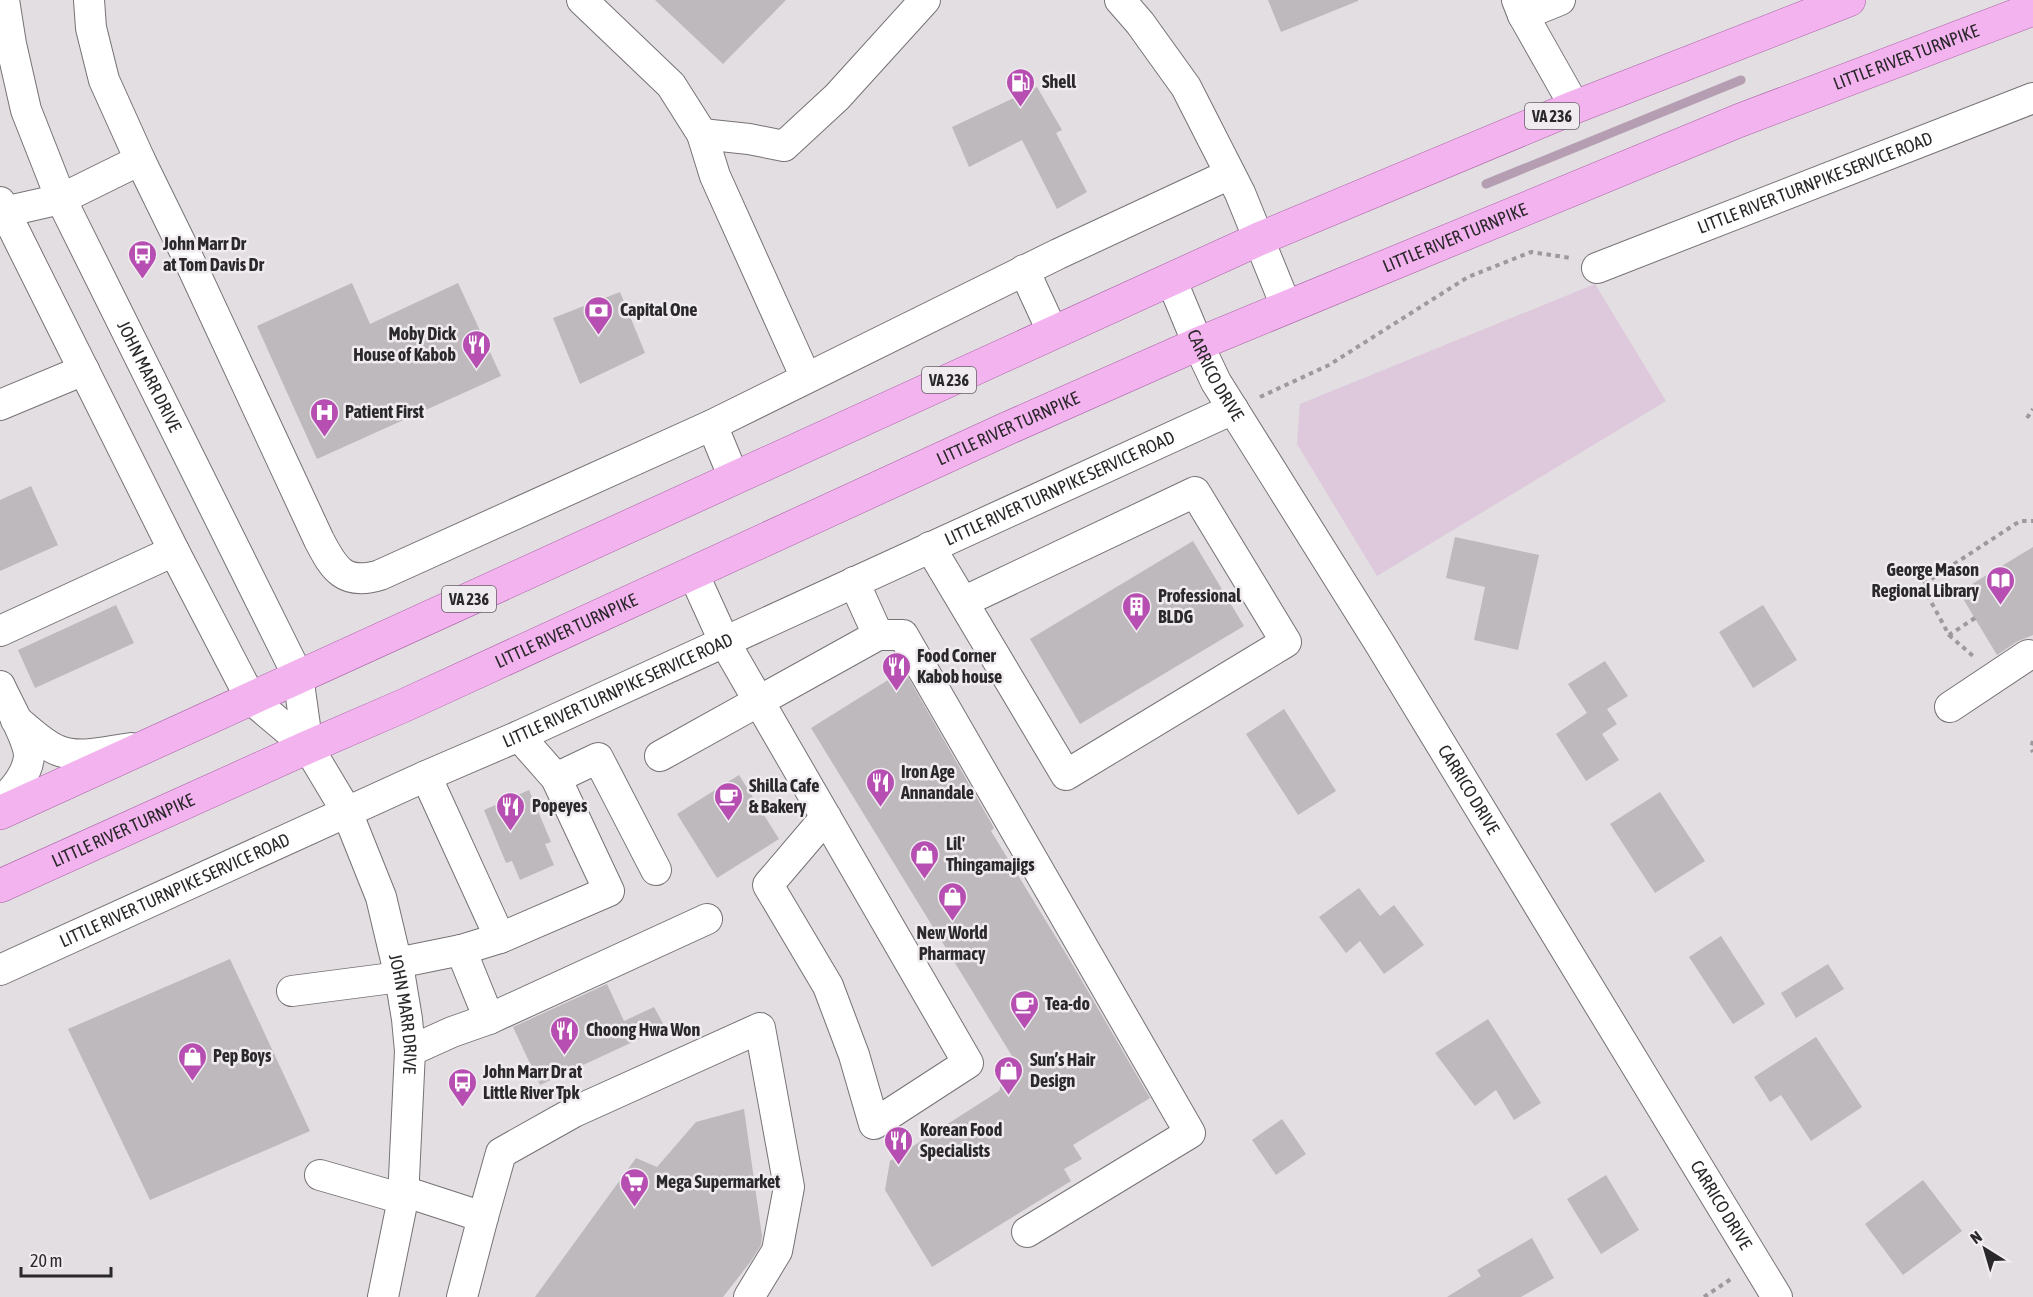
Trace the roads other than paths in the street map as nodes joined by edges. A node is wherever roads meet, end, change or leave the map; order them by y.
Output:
1 (4, 0) edge
2 (89, 0) edge
3 (582, 0) edge
4 (925, 0) edge
5 (1120, 0) edge
6 (1560, 0) edge
7 (1849, 0) edge
8 (1520, 7) edge
9 (2029, 10) edge
10 (2033, 98) edge
11 (1575, 106) junction
12 (702, 134) junction
13 (140, 160) junction
14 (1230, 174) junction
15 (61, 199) junction
16 (1, 209) edge
17 (1258, 239) junction
18 (1597, 268) road end
19 (1024, 270) junction
20 (1171, 279) junction
21 (1286, 306) junction
22 (1053, 333) junction
23 (1198, 344) junction
24 (84, 370) junction
25 (806, 378) junction
26 (0, 405) edge
27 (1233, 409) junction
28 (712, 425) junction
29 (734, 478) junction
30 (930, 547) junction
31 (174, 551) junction
32 (693, 573) junction
33 (854, 582) junction
34 (963, 602) junction
35 (0, 631) edge
36 (878, 635) junction
37 (724, 641) junction
38 (2028, 655) dead end
39 (298, 676) junction
40 (0, 686) edge
41 (251, 699) junction
42 (759, 700) junction
43 (1950, 707) dead end
44 (8, 724) edge
45 (519, 736) junction
46 (146, 747) junction
47 (308, 747) junction
48 (660, 756) dead end
49 (426, 776) junction
50 (556, 777) junction
51 (0, 804) edge
52 (347, 812) junction
53 (0, 813) edge
54 (826, 817) junction
55 (656, 870) dead end
56 (0, 886) edge
57 (707, 919) dead end
58 (500, 938) junction
59 (460, 950) junction
60 (0, 970) edge
61 (398, 970) junction
62 (292, 991) dead end
63 (489, 1019) junction
64 (410, 1051) junction
65 (320, 1175) dead end
66 (403, 1195) junction
67 (483, 1217) junction
68 (1027, 1233) dead end
69 (382, 1297) edge
70 (462, 1297) edge
71 (749, 1297) edge
72 (1777, 1297) edge

1 - 15 street, JOHN MARR DRIVE
2 - 13 street
3 - 12 street
4 - 12 street
5 - 14 street
6 - 8 street
7 - 11 main road, VA 236
8 - 11 street
9 - 21 main road, LITTLE RIVER TURNPIKE
10 - 18 street, LITTLE RIVER TURNPIKE SERVICE ROAD
11 - 17 main road, VA 236
12 - 25 street
13 - 15 street
13 - 28 street
14 - 17 street
14 - 19 street
15 - 16 street
15 - 39 street, JOHN MARR DRIVE
16 - 24 street, JOHN MARR DRIVE
17 - 20 main road, VA 236
17 - 21 street
19 - 22 street
19 - 25 street
20 - 22 main road, VA 236
20 - 23 street, CARRICO DRIVE
21 - 23 main road, LITTLE RIVER TURNPIKE
22 - 29 main road, VA 236
23 - 27 street, CARRICO DRIVE
23 - 32 main road, LITTLE RIVER TURNPIKE
24 - 26 street
24 - 31 street, JOHN MARR DRIVE
25 - 28 street
27 - 30 street, LITTLE RIVER TURNPIKE SERVICE ROAD
27 - 72 street, CARRICO DRIVE
28 - 29 street
29 - 39 main road, VA 236
30 - 33 street, LITTLE RIVER TURNPIKE SERVICE ROAD
30 - 34 street
31 - 35 street
31 - 41 street, JOHN MARR DRIVE
32 - 37 street
32 - 47 main road, LITTLE RIVER TURNPIKE
33 - 36 street
33 - 37 street, LITTLE RIVER TURNPIKE SERVICE ROAD
34 - 34 street
36 - 42 street
36 - 68 street
37 - 42 street
37 - 45 street, LITTLE RIVER TURNPIKE SERVICE ROAD
38 - 43 street
39 - 41 main road, VA 236
39 - 47 street, JOHN MARR DRIVE
40 - 44 street
41 - 46 main road, VA 236
41 - 47 street, JOHN MARR DRIVE
42 - 48 street
42 - 54 street
44 - 46 street
44 - 51 street
45 - 49 street, LITTLE RIVER TURNPIKE SERVICE ROAD
45 - 50 street
46 - 53 main road, VA 236
47 - 52 street, JOHN MARR DRIVE
47 - 56 main road, LITTLE RIVER TURNPIKE
49 - 52 street, LITTLE RIVER TURNPIKE SERVICE ROAD
49 - 58 street
50 - 55 street
50 - 58 street
52 - 60 street, LITTLE RIVER TURNPIKE SERVICE ROAD
52 - 61 street, JOHN MARR DRIVE
54 - 54 street
57 - 63 street
58 - 59 street
59 - 61 street
59 - 63 street
61 - 62 street
61 - 64 street, JOHN MARR DRIVE
63 - 64 street
64 - 66 street, JOHN MARR DRIVE
65 - 66 street
66 - 67 street
66 - 69 street, JOHN MARR DRIVE
67 - 70 street
67 - 71 street

